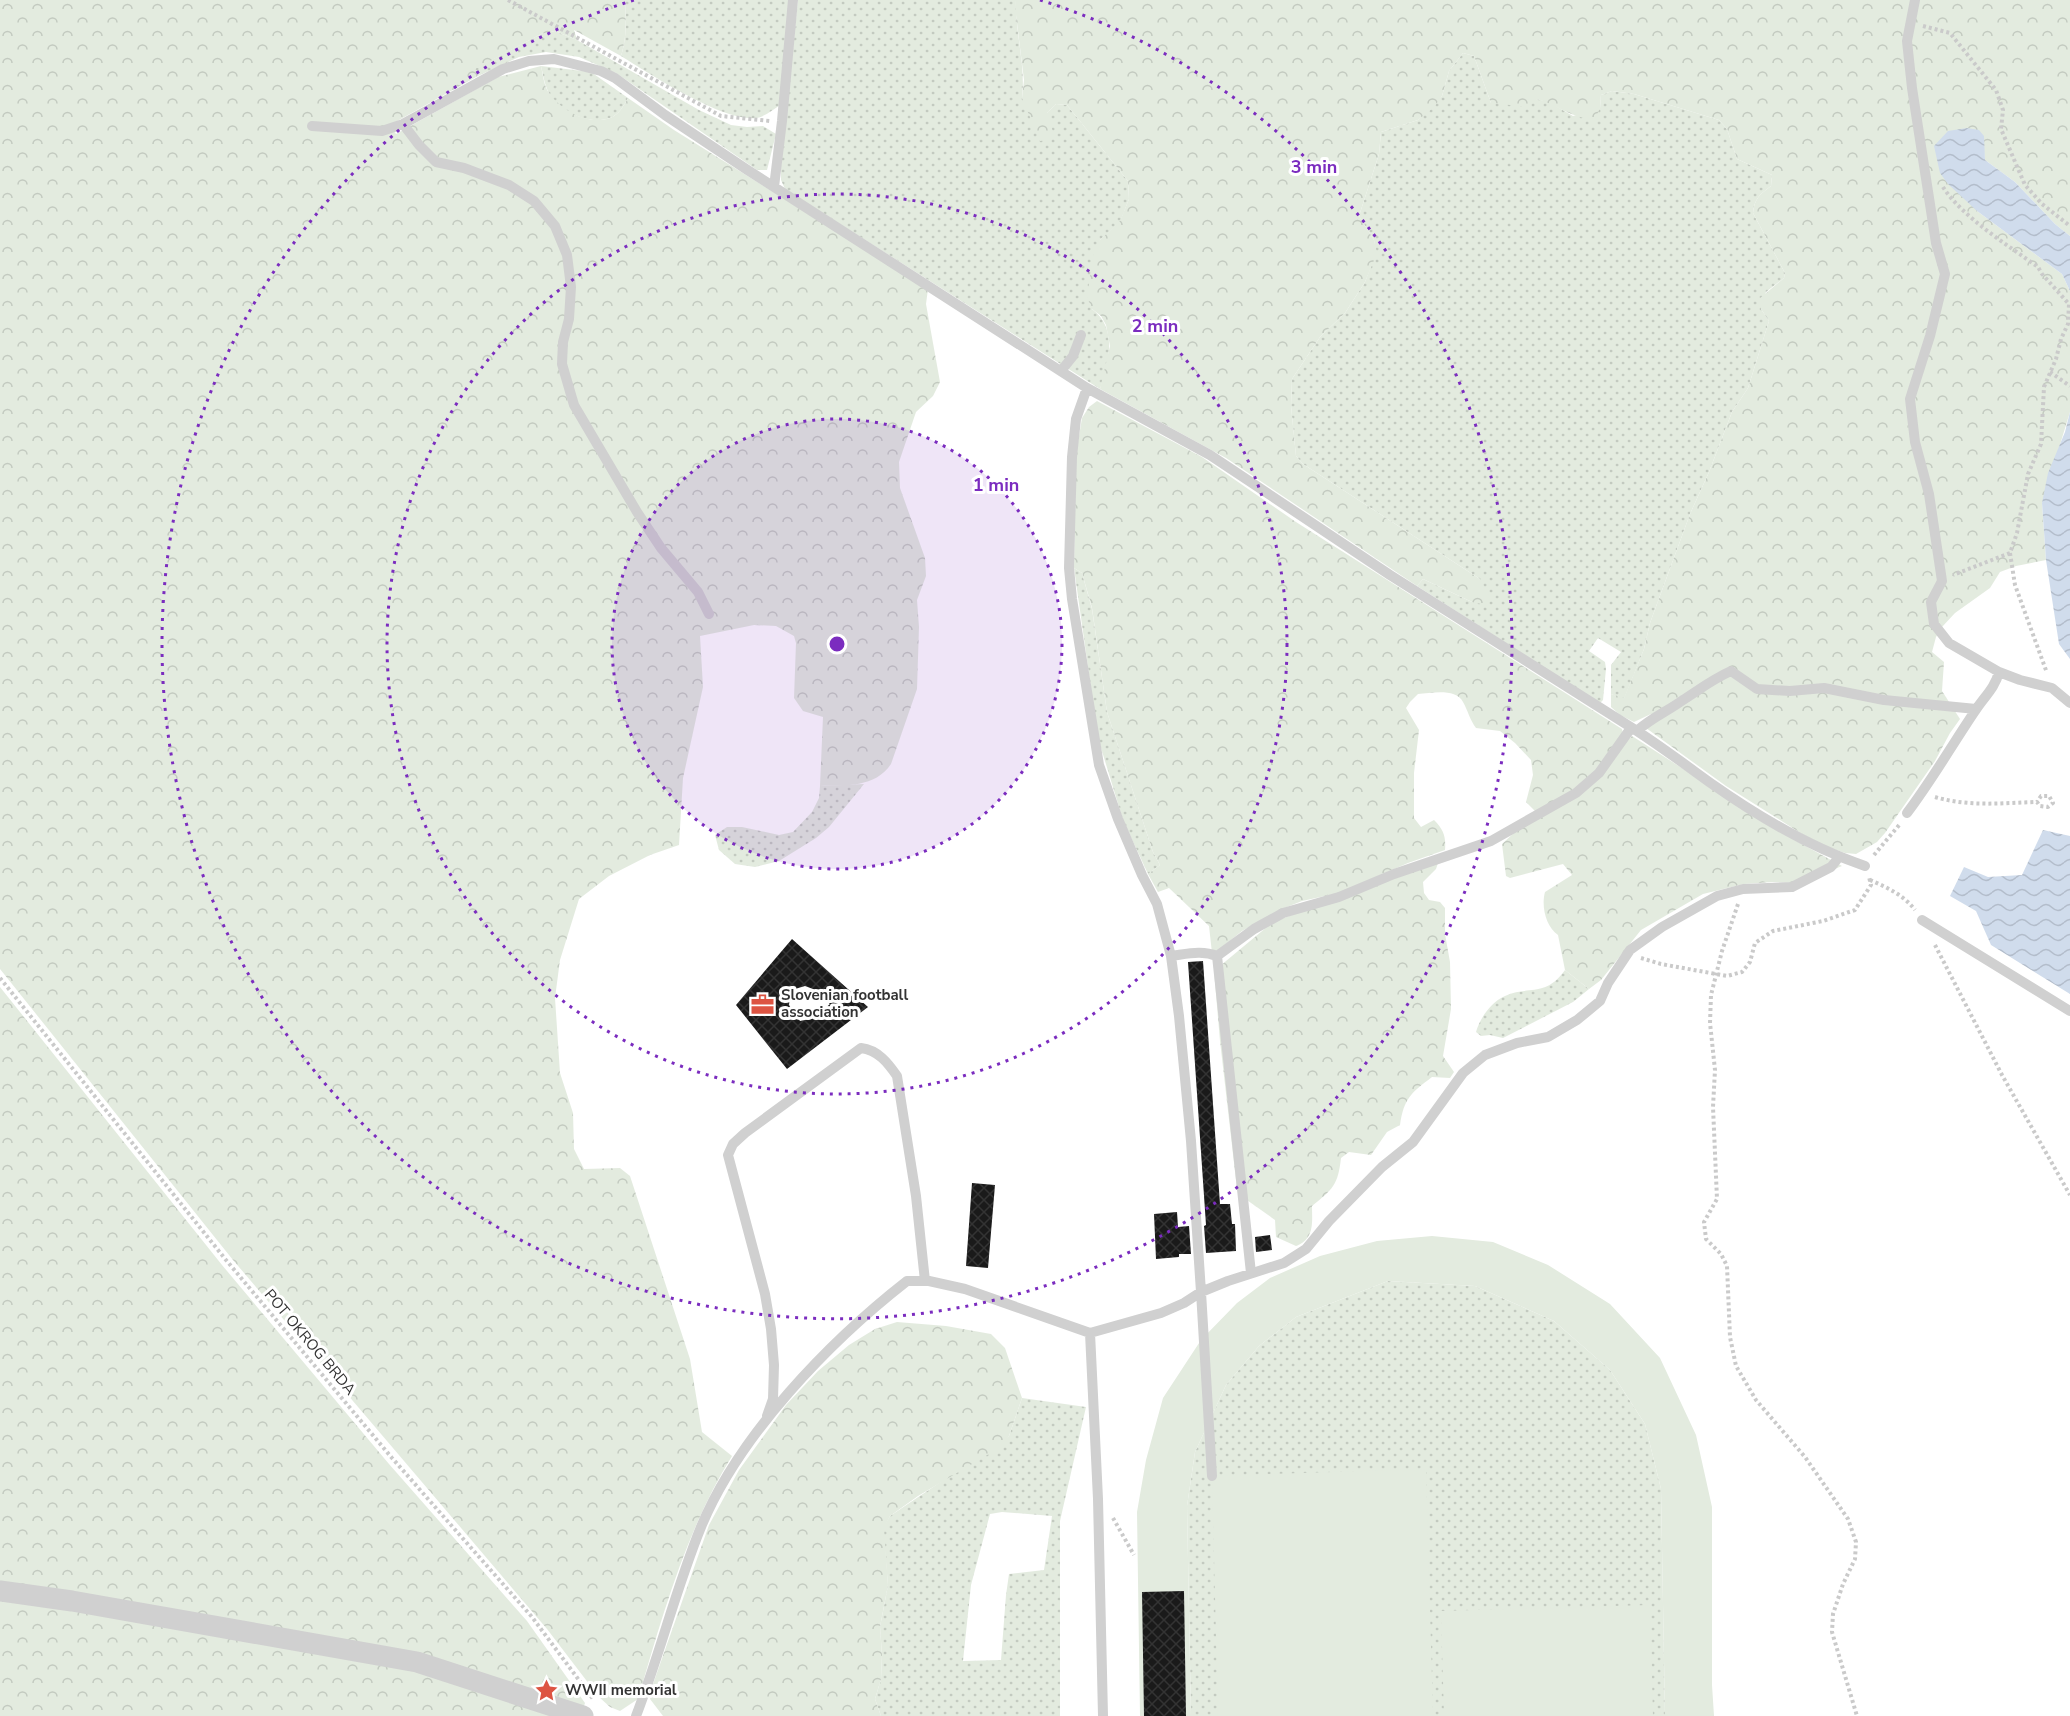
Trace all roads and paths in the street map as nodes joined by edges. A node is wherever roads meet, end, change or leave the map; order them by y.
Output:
1 (508, 0) edge
2 (793, 0) edge
3 (1916, 0) edge
4 (1910, 26) junction
5 (782, 121) junction
6 (402, 124) junction
7 (312, 126) dead end
8 (1939, 181) dead end
9 (774, 187) junction
10 (2070, 226) edge
11 (1081, 335) dead end
12 (1061, 371) junction
13 (2050, 372) junction
14 (2070, 386) edge
15 (1087, 388) junction
16 (2010, 553) junction
17 (1942, 580) junction
18 (709, 614) dead end
19 (1999, 672) junction
20 (2052, 688) junction
21 (2070, 703) edge
22 (1976, 710) junction
23 (1634, 730) junction
24 (1923, 792) junction
25 (2037, 802) dead end
26 (1907, 813) joint
27 (1839, 857) junction
28 (1865, 867) junction
29 (1870, 880) junction
30 (1743, 889) junction
31 (1922, 920) junction
32 (1171, 956) junction
33 (1217, 956) junction
34 (1639, 958) dead end
35 (1716, 973) junction
36 (0, 978) edge
37 (2070, 1011) edge
38 (2070, 1195) edge
39 (1251, 1273) junction
40 (925, 1281) junction
41 (1201, 1292) junction
42 (1090, 1333) junction
43 (765, 1422) junction
44 (1212, 1476) dead end
45 (1098, 1499) junction
46 (1134, 1555) dead end
47 (0, 1591) edge
48 (589, 1709) edge
49 (636, 1716) edge
50 (1103, 1716) edge
51 (1857, 1716) edge

1 - 5 path
2 - 5 lane
3 - 4 lane
4 - 10 path
4 - 17 lane
5 - 9 lane
6 - 7 lane
6 - 9 lane
6 - 18 lane
8 - 13 path
9 - 12 lane
11 - 12 lane
12 - 15 lane
13 - 14 path
13 - 16 path
15 - 23 lane
15 - 32 lane
16 - 17 path
16 - 20 path
17 - 19 lane
19 - 20 lane
19 - 22 lane
20 - 21 lane
22 - 23 lane
22 - 24 lane
23 - 27 lane
23 - 33 lane
24 - 25 path
24 - 26 lane
26 - 28 path
27 - 28 lane
27 - 30 lane
28 - 29 path
29 - 31 path
29 - 35 path
30 - 35 path
30 - 39 lane
31 - 37 lane
31 - 38 path
32 - 33 lane
32 - 41 lane
33 - 39 lane
34 - 35 path
35 - 51 path
36 - 48 path, POT OKROG BRDA
39 - 41 lane
40 - 42 lane
40 - 43 lane
40 - 43 lane
41 - 42 lane
41 - 44 lane
42 - 45 lane
43 - 49 lane
45 - 46 path
45 - 50 lane
47 - 48 street

